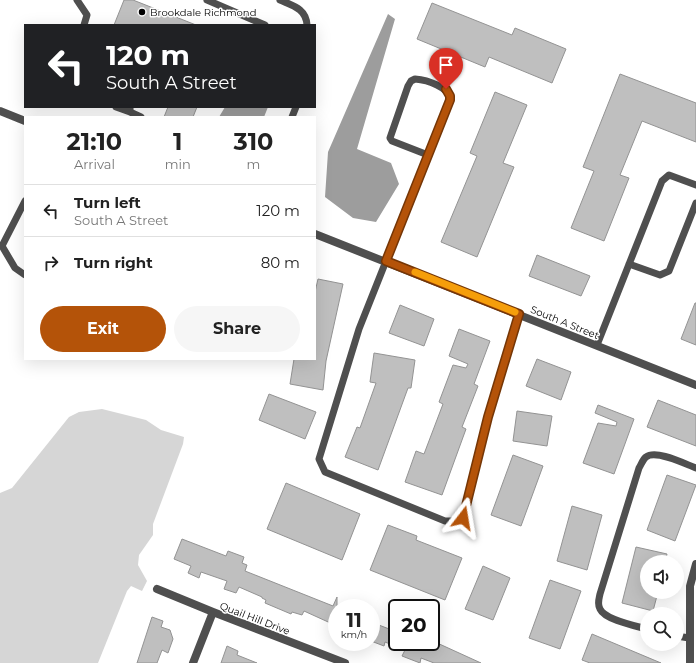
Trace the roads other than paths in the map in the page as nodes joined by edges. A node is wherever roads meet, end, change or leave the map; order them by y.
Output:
1 (77, 0) edge
2 (280, 0) edge
3 (212, 1) edge
4 (84, 24) edge
5 (263, 24) edge
6 (306, 24) edge
7 (130, 110) edge
8 (0, 111) edge
9 (139, 116) edge
10 (24, 121) edge
11 (428, 155) junction
12 (696, 185) edge
13 (24, 203) edge
14 (696, 204) edge
15 (316, 234) edge
16 (1, 246) edge
17 (386, 261) junction
18 (628, 264) junction
19 (24, 274) edge
20 (519, 314) junction
21 (597, 345) junction
22 (696, 385) edge
23 (696, 468) edge
24 (696, 564) edge
25 (157, 589) dead end
26 (692, 597) edge
27 (213, 612) junction
28 (640, 627) edge
29 (684, 637) edge
30 (689, 638) junction
31 (193, 663) edge
32 (346, 663) edge
33 (690, 663) edge

1 - 4 lane
2 - 6 lane
3 - 5 lane
7 - 9 lane
8 - 10 street
11 - 11 lane
11 - 17 lane
12 - 18 lane
13 - 16 lane
14 - 18 lane
15 - 17 street, South A Street
16 - 19 lane
17 - 20 street, South A Street
17 - 20 lane
18 - 21 lane
20 - 21 street, South A Street
21 - 22 street, South A Street
23 - 28 lane
24 - 26 street
25 - 27 street, Quail Hill Drive
26 - 30 street
27 - 31 street
27 - 32 street, Quail Hill Drive
29 - 30 lane
30 - 33 street

